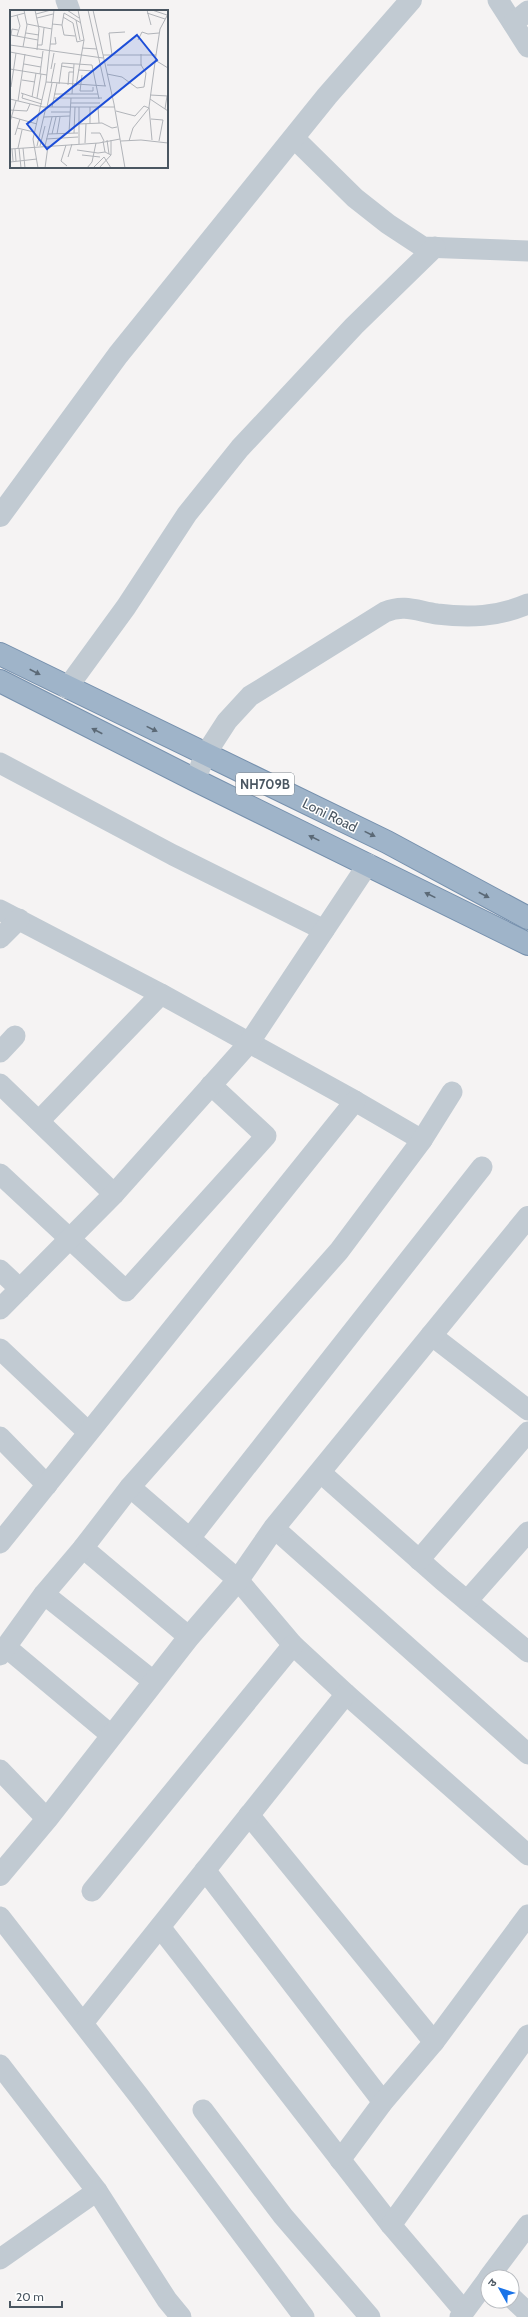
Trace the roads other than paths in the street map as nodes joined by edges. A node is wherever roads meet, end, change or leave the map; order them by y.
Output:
1 (66, 0) edge
2 (411, 0) edge
3 (498, 0) edge
4 (70, 10) edge
5 (521, 17) edge
6 (528, 47) edge
7 (294, 138) junction
8 (435, 248) junction
9 (528, 251) edge
10 (0, 516) edge
11 (528, 604) edge
12 (0, 654) edge
13 (0, 681) edge
14 (67, 688) junction
15 (205, 755) junction
16 (0, 763) edge
17 (195, 780) junction
18 (368, 864) junction
19 (0, 910) edge
20 (528, 918) edge
21 (19, 919) junction
22 (324, 930) junction
23 (0, 938) edge
24 (528, 944) edge
25 (161, 994) junction
26 (15, 1036) dead end
27 (249, 1043) junction
28 (0, 1052) edge
29 (0, 1084) edge
30 (211, 1085) junction
31 (452, 1092) dead end
32 (356, 1101) junction
33 (39, 1121) junction
34 (422, 1140) junction
35 (482, 1167) dead end
36 (0, 1174) edge
37 (114, 1194) junction
38 (524, 1228) edge
39 (69, 1239) junction
40 (0, 1270) edge
41 (20, 1290) junction
42 (0, 1309) edge
43 (431, 1335) junction
44 (0, 1349) edge
45 (528, 1410) edge
46 (88, 1432) junction
47 (528, 1432) edge
48 (0, 1437) edge
49 (320, 1472) junction
50 (47, 1485) junction
51 (130, 1487) junction
52 (274, 1528) junction
53 (528, 1532) edge
54 (190, 1538) junction
55 (0, 1542) edge
56 (83, 1548) junction
57 (420, 1560) junction
58 (238, 1580) junction
59 (44, 1594) junction
60 (467, 1601) junction
61 (188, 1637) junction
62 (293, 1645) junction
63 (3, 1651) edge
64 (528, 1652) edge
65 (153, 1681) junction
66 (346, 1694) junction
67 (111, 1735) junction
68 (528, 1754) edge
69 (0, 1770) edge
70 (249, 1815) junction
71 (47, 1819) junction
72 (528, 1855) edge
73 (205, 1870) junction
74 (0, 1875) edge
75 (92, 1891) dead end
76 (528, 1915) edge
77 (0, 1917) edge
78 (160, 1927) junction
79 (83, 2023) junction
80 (528, 2035) edge
81 (434, 2042) junction
82 (0, 2065) edge
83 (383, 2102) junction
84 (203, 2110) dead end
85 (340, 2160) junction
86 (97, 2192) junction
87 (390, 2225) junction
88 (528, 2225) edge
89 (0, 2259) edge
90 (496, 2269) edge
91 (480, 2290) edge
92 (520, 2306) edge
93 (528, 2313) edge
94 (462, 2314) edge
95 (178, 2316) edge
96 (304, 2317) edge
97 (370, 2317) edge

1 - 4 street
2 - 7 street
3 - 5 street
5 - 6 street
7 - 8 street
7 - 10 street
8 - 9 street
8 - 14 street
11 - 15 street
12 -> 14 highway, Loni Road / NH709B
17 -> 13 highway, Loni Road / NH709B
14 -> 15 highway, Loni Road / NH709B
15 - 17 street
15 -> 20 highway, Loni Road / NH709B
16 - 22 street
18 -> 17 highway, Loni Road / NH709B
18 - 22 street
24 -> 18 highway, Loni Road / NH709B
19 - 21 street
21 - 23 street
21 - 25 street
22 - 27 street
25 - 27 street
25 - 33 street
26 - 28 street
27 - 30 street
27 - 32 street
29 - 33 street
30 - 37 street
30 - 39 street
31 - 34 street
32 - 34 street
32 - 46 street
33 - 37 street
34 - 51 street
35 - 54 street
36 - 39 street
37 - 39 street
38 - 43 street
39 - 41 street
40 - 41 street
41 - 42 street
43 - 45 street
43 - 49 street
44 - 46 street
46 - 50 street
47 - 57 street
48 - 50 street
49 - 52 street
49 - 57 street
50 - 55 street
51 - 54 street
51 - 56 street
52 - 58 street
52 - 68 street
53 - 60 street
54 - 58 street
56 - 59 street
56 - 61 street
57 - 60 street
58 - 61 street
58 - 62 street
59 - 63 street
59 - 65 street
60 - 64 street
61 - 65 street
62 - 66 street
62 - 75 street
63 - 67 street
65 - 67 street
66 - 70 street
66 - 72 street
67 - 71 street
69 - 71 street
70 - 73 street
70 - 81 street
71 - 74 street
73 - 78 street
73 - 83 street
76 - 81 street
77 - 79 street
78 - 79 street
78 - 85 street
79 - 96 street
80 - 87 street
81 - 83 street
82 - 86 street
83 - 85 street
84 - 97 street
85 - 87 street
86 - 89 street
86 - 95 street
87 - 94 street
88 - 90 street
91 - 94 street
92 - 93 street

